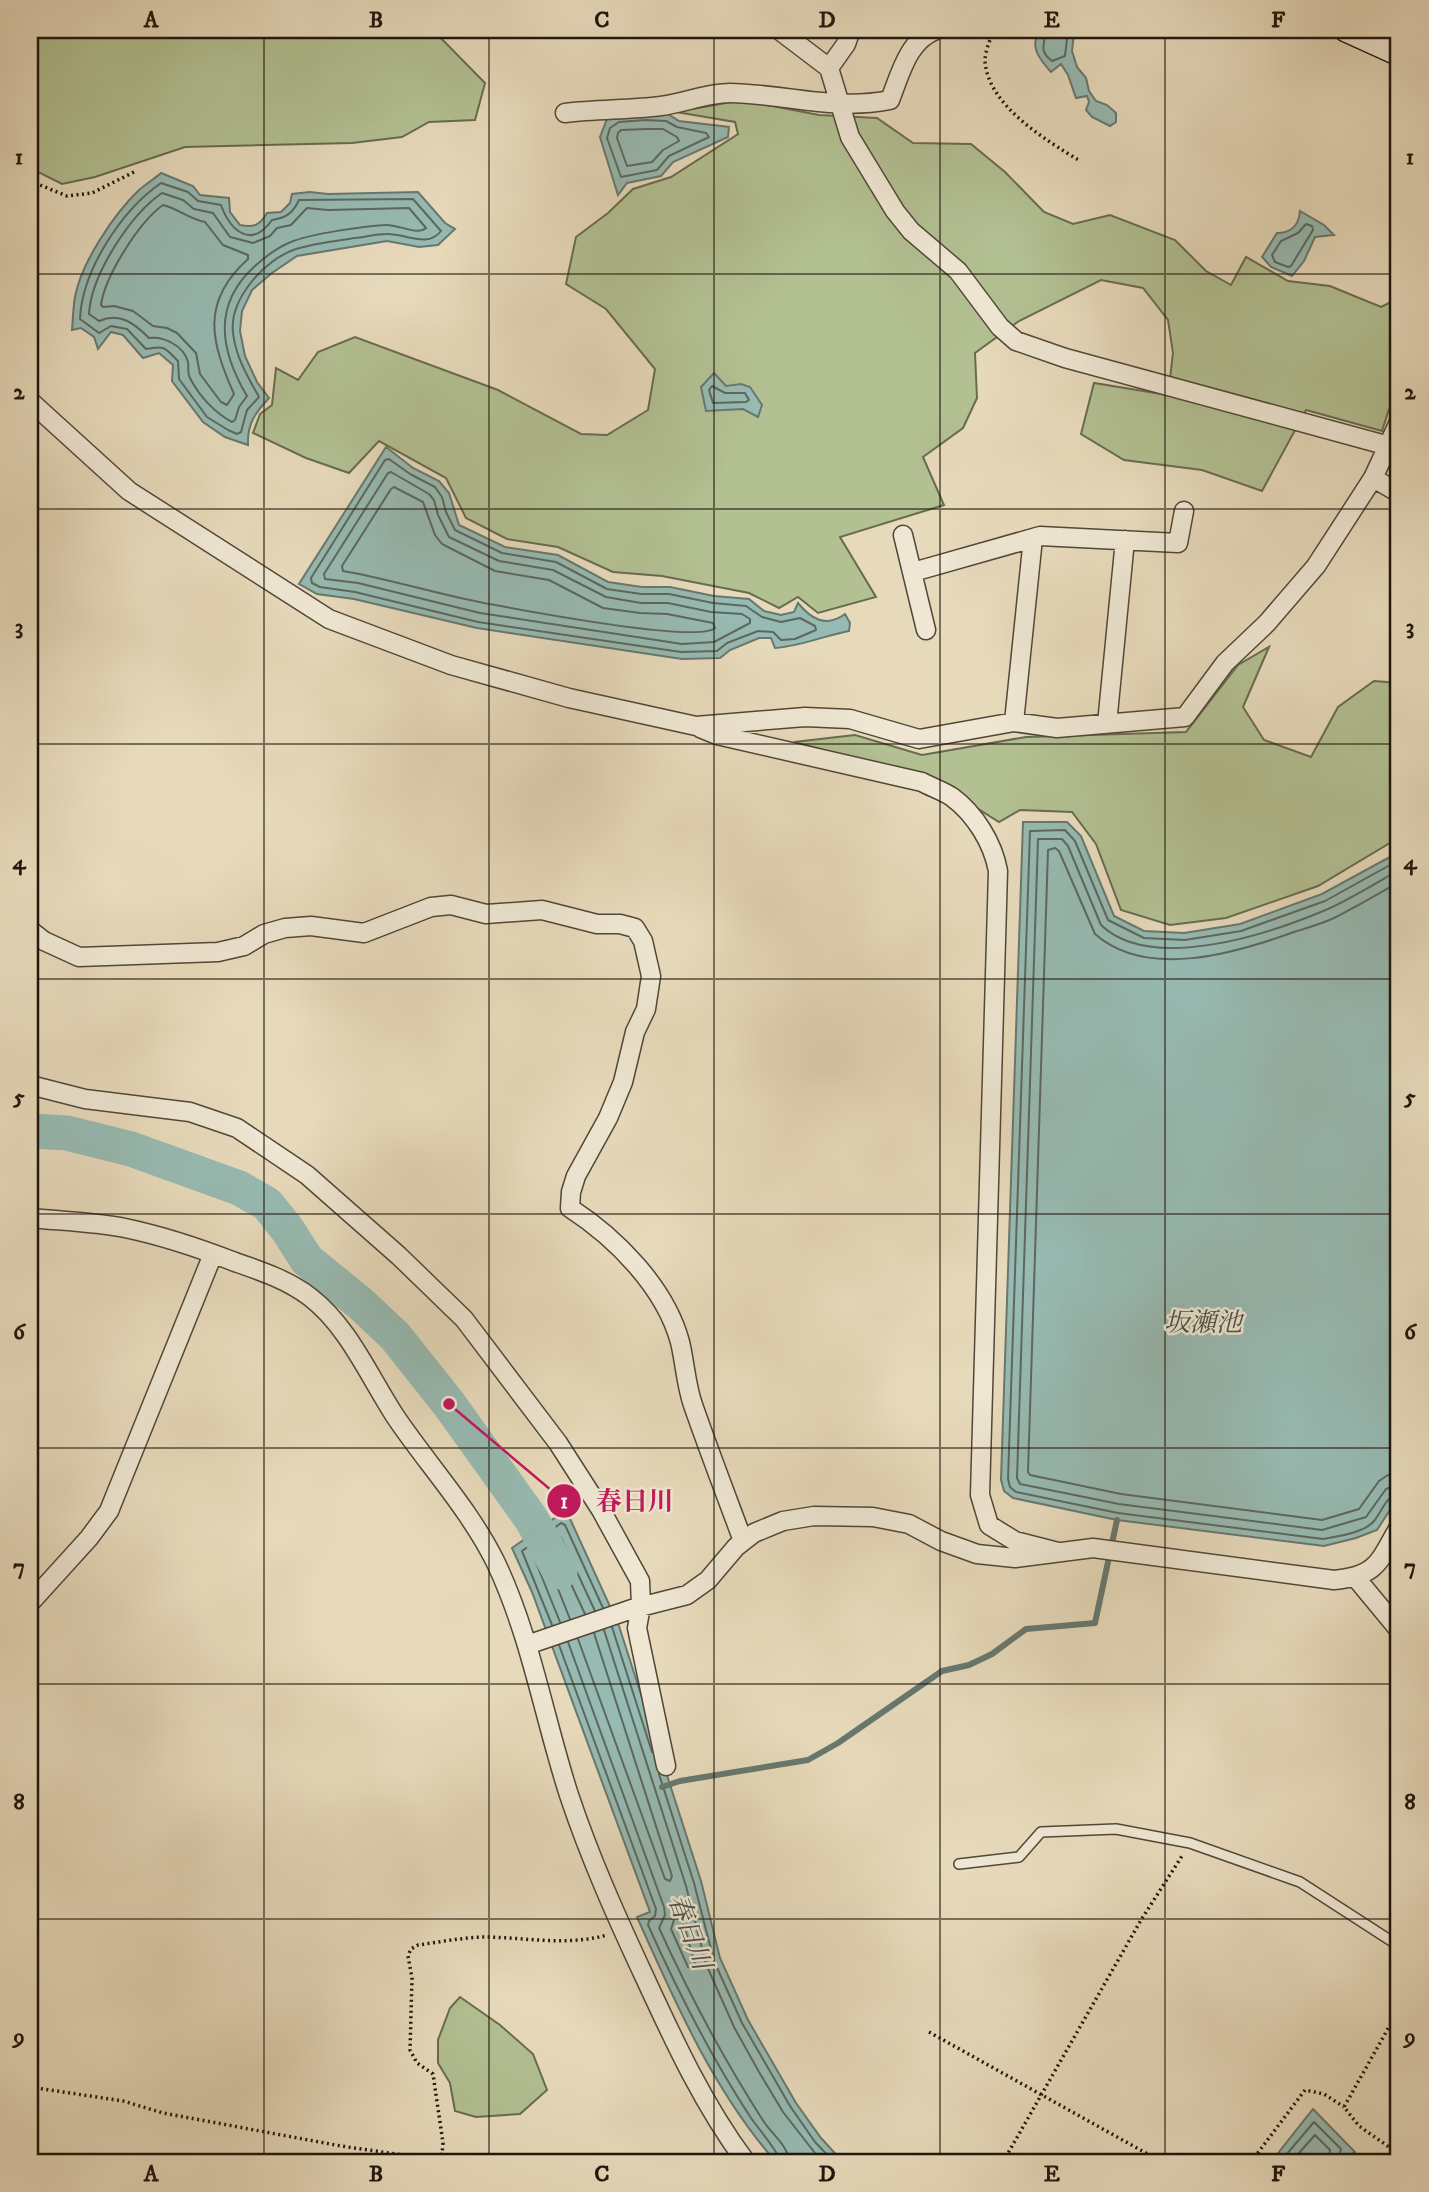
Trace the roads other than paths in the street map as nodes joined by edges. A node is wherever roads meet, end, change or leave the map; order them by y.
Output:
1 (779, 30) edge
2 (851, 30) edge
3 (1346, 30) edge
4 (932, 31) edge
5 (1399, 54) edge
6 (829, 68) junction
7 (840, 105) junction
8 (565, 113) dead end
9 (30, 401) edge
10 (1399, 422) edge
11 (1389, 446) junction
12 (1373, 478) junction
13 (1399, 493) edge
14 (1184, 511) dead end
15 (903, 535) dead end
16 (1033, 538) junction
17 (1125, 540) junction
18 (913, 572) junction
19 (926, 630) dead end
20 (1014, 722) junction
21 (1107, 724) junction
22 (696, 726) junction
23 (30, 930) edge
24 (30, 1085) edge
25 (30, 1218) edge
26 (213, 1254) junction
27 (1399, 1527) edge
28 (743, 1541) junction
29 (1058, 1552) junction
30 (1356, 1578) junction
31 (30, 1603) edge
32 (637, 1608) junction
33 (1399, 1630) edge
34 (531, 1644) junction
35 (666, 1766) dead end
36 (959, 1864) dead end
37 (1399, 1946) edge
38 (746, 2162) edge

1 - 6 street
2 - 6 street
3 - 5 street
4 - 7 street
6 - 7 street
7 - 8 street
7 - 11 street
9 - 22 street
10 - 11 street
11 - 12 street
12 - 13 street
12 - 21 street
14 - 17 street
15 - 18 street
16 - 17 street
16 - 18 street
16 - 20 street
17 - 21 street
18 - 19 street
20 - 21 street
20 - 22 street
22 - 29 street
23 - 28 street
24 - 32 street
25 - 26 street
26 - 31 street
26 - 34 street
27 - 30 street
28 - 29 street
28 - 32 street
29 - 30 street
30 - 33 street
32 - 34 street
32 - 35 street
34 - 38 street
36 - 37 lane

